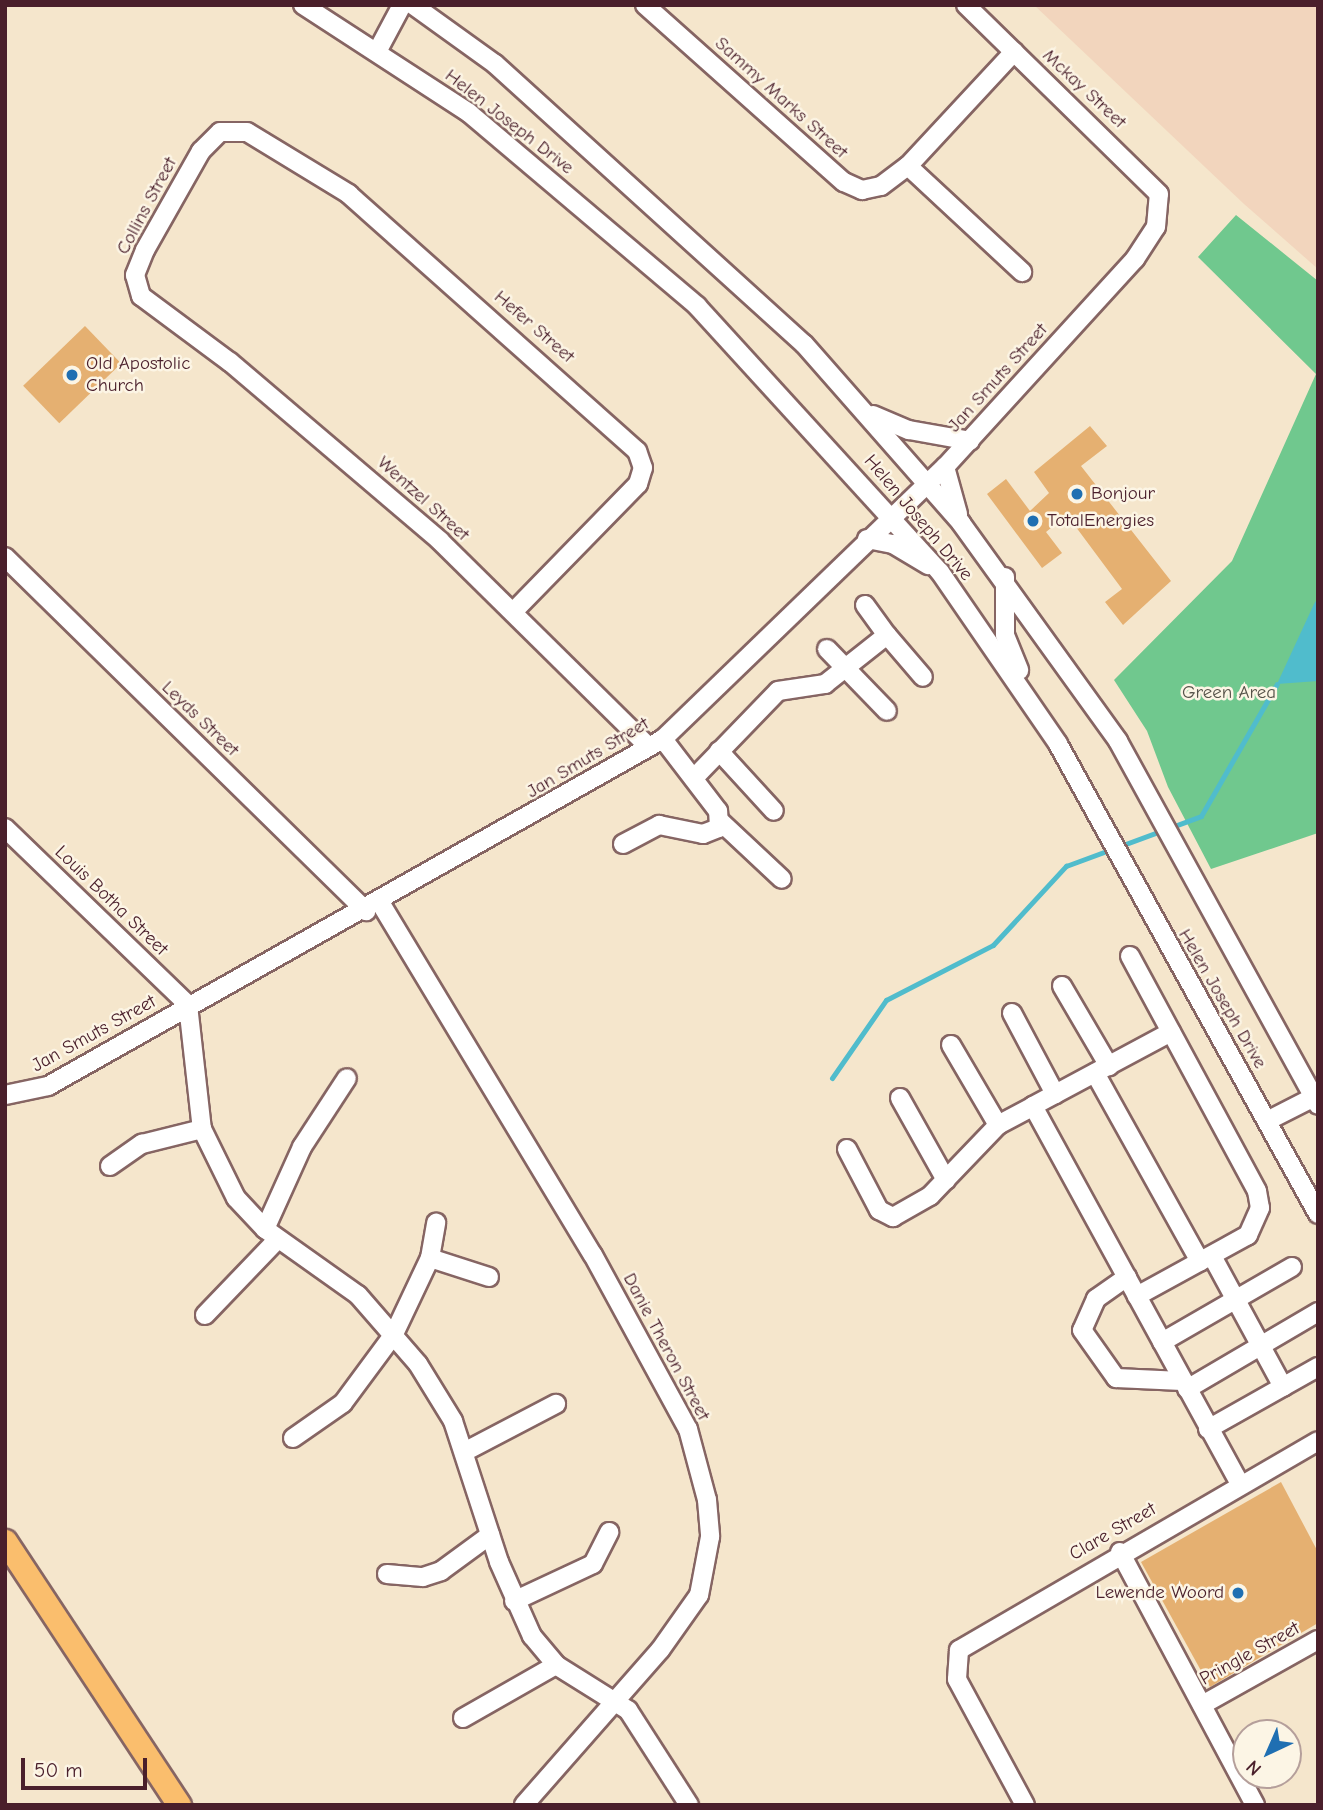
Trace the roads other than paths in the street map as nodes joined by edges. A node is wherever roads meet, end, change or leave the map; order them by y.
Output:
1 (303, 5) edge
2 (402, 5) edge
3 (412, 5) edge
4 (645, 5) edge
5 (966, 5) edge
6 (378, 50) junction
7 (1014, 52) junction
8 (220, 132) joint
9 (908, 166) junction
10 (1161, 211) joint
11 (1022, 272) dead end
12 (150, 304) joint
13 (870, 413) junction
14 (970, 441) junction
15 (945, 467) junction
16 (928, 483) junction
17 (892, 516) junction
18 (961, 523) junction
19 (867, 538) junction
20 (5, 556) edge
21 (940, 572) junction
22 (1005, 577) junction
23 (865, 605) dead end
24 (513, 612) junction
25 (887, 635) junction
26 (827, 649) dead end
27 (846, 670) junction
28 (923, 677) dead end
29 (1026, 694) junction
30 (887, 711) dead end
31 (656, 743) junction
32 (719, 751) junction
33 (694, 778) junction
34 (775, 811) dead end
35 (721, 822) junction
36 (5, 828) edge
37 (623, 844) dead end
38 (782, 879) dead end
39 (373, 908) junction
40 (1130, 956) dead end
41 (1062, 986) dead end
42 (188, 1005) junction
43 (1012, 1013) dead end
44 (1171, 1032) junction
45 (951, 1045) dead end
46 (1102, 1070) junction
47 (346, 1079) dead end
48 (1055, 1094) junction
49 (5, 1095) edge
50 (900, 1098) dead end
51 (1316, 1099) edge
52 (1033, 1106) junction
53 (1267, 1121) junction
54 (998, 1125) junction
55 (202, 1129) junction
56 (847, 1149) dead end
57 (110, 1166) dead end
58 (946, 1180) junction
59 (1318, 1214) edge
60 (436, 1223) dead end
61 (272, 1234) junction
62 (430, 1258) junction
63 (1206, 1259) junction
64 (1292, 1267) dead end
65 (489, 1277) dead end
66 (1127, 1277) junction
67 (1137, 1296) junction
68 (1236, 1301) junction
69 (1318, 1312) edge
70 (205, 1315) dead end
71 (394, 1334) junction
72 (1162, 1342) junction
73 (1261, 1347) junction
74 (1318, 1367) edge
75 (1184, 1385) junction
76 (1283, 1387) junction
77 (556, 1404) dead end
78 (1208, 1429) junction
79 (293, 1438) dead end
80 (1318, 1441) edge
81 (464, 1452) junction
82 (1240, 1484) junction
83 (608, 1532) dead end
84 (489, 1535) junction
85 (5, 1541) edge
86 (1120, 1552) junction
87 (387, 1574) dead end
88 (514, 1601) junction
89 (1318, 1640) edge
90 (556, 1665) junction
91 (614, 1696) junction
92 (1202, 1705) junction
93 (463, 1718) dead end
94 (179, 1805) edge
95 (524, 1805) edge
96 (689, 1805) edge
97 (1026, 1805) edge
98 (1255, 1805) edge

1 - 6 street, Helen Joseph Drive
2 - 6 street
3 - 13 street, Helen Joseph Drive
4 - 9 street, Sammy Marks Street
5 - 7 street, Mckay Street
6 - 17 street, Helen Joseph Drive
7 - 9 street, Sammy Marks Street
7 - 10 street, Mckay Street
8 - 12 street, Collins Street
8 - 24 street, Hefer Street
9 - 11 street
10 - 14 street, Jan Smuts Street
12 - 24 street, Wentzel Street
13 - 14 street
13 - 16 street, Helen Joseph Drive
14 - 15 street, Jan Smuts Street
15 - 16 street, Jan Smuts Street
15 - 18 street
16 - 17 street, Jan Smuts Street
16 - 18 street, Helen Joseph Drive
17 - 19 street, Jan Smuts Street
17 - 21 street, Helen Joseph Drive
18 - 22 street, Helen Joseph Drive
19 - 21 street
19 - 31 street, Jan Smuts Street
20 - 39 street, Leyds Street
21 - 29 street, Helen Joseph Drive
22 - 29 street
22 - 51 street, Helen Joseph Drive
23 - 25 street
24 - 31 street, Wentzel Street
25 - 27 street
25 - 28 street
26 - 27 street
27 - 30 street
27 - 32 street
29 - 53 street, Helen Joseph Drive
31 - 33 street, Wentzel Street
31 - 39 street, Jan Smuts Street
32 - 33 street
32 - 34 street
33 - 35 street, Wentzel Street
35 - 37 street
35 - 38 street, Wentzel Street
36 - 42 street, Louis Botha Street
39 - 42 street, Jan Smuts Street
39 - 91 street, Danie Theron Street
40 - 44 street
41 - 46 street
42 - 49 street, Jan Smuts Street
42 - 55 street
43 - 48 street
44 - 46 street
44 - 63 street
45 - 54 street
46 - 48 street
46 - 63 street
47 - 61 street
48 - 52 street
50 - 58 street
51 - 53 street
52 - 54 street
52 - 66 street
53 - 59 street, Helen Joseph Drive
54 - 58 street
55 - 57 street
55 - 61 street
56 - 58 street
60 - 62 street
61 - 70 street
61 - 71 street
62 - 65 street
62 - 71 street
63 - 67 street
63 - 68 street
64 - 68 street
66 - 67 street
66 - 75 street
67 - 72 street
68 - 72 street
68 - 73 street
69 - 73 street
71 - 79 street
71 - 81 street
72 - 75 street
73 - 75 street
73 - 76 street
74 - 76 street
75 - 78 street
76 - 78 street
77 - 81 street
78 - 82 street
80 - 82 street, Clare Street
81 - 84 street
82 - 86 street, Clare Street
83 - 88 street
84 - 87 street
84 - 88 street
85 - 94 main road
86 - 92 street
86 - 97 street, Clare Street
88 - 90 street
89 - 92 street, Pringle Street
90 - 91 street
90 - 93 street
91 - 95 street, Danie Theron Street
91 - 96 street
92 - 98 street

